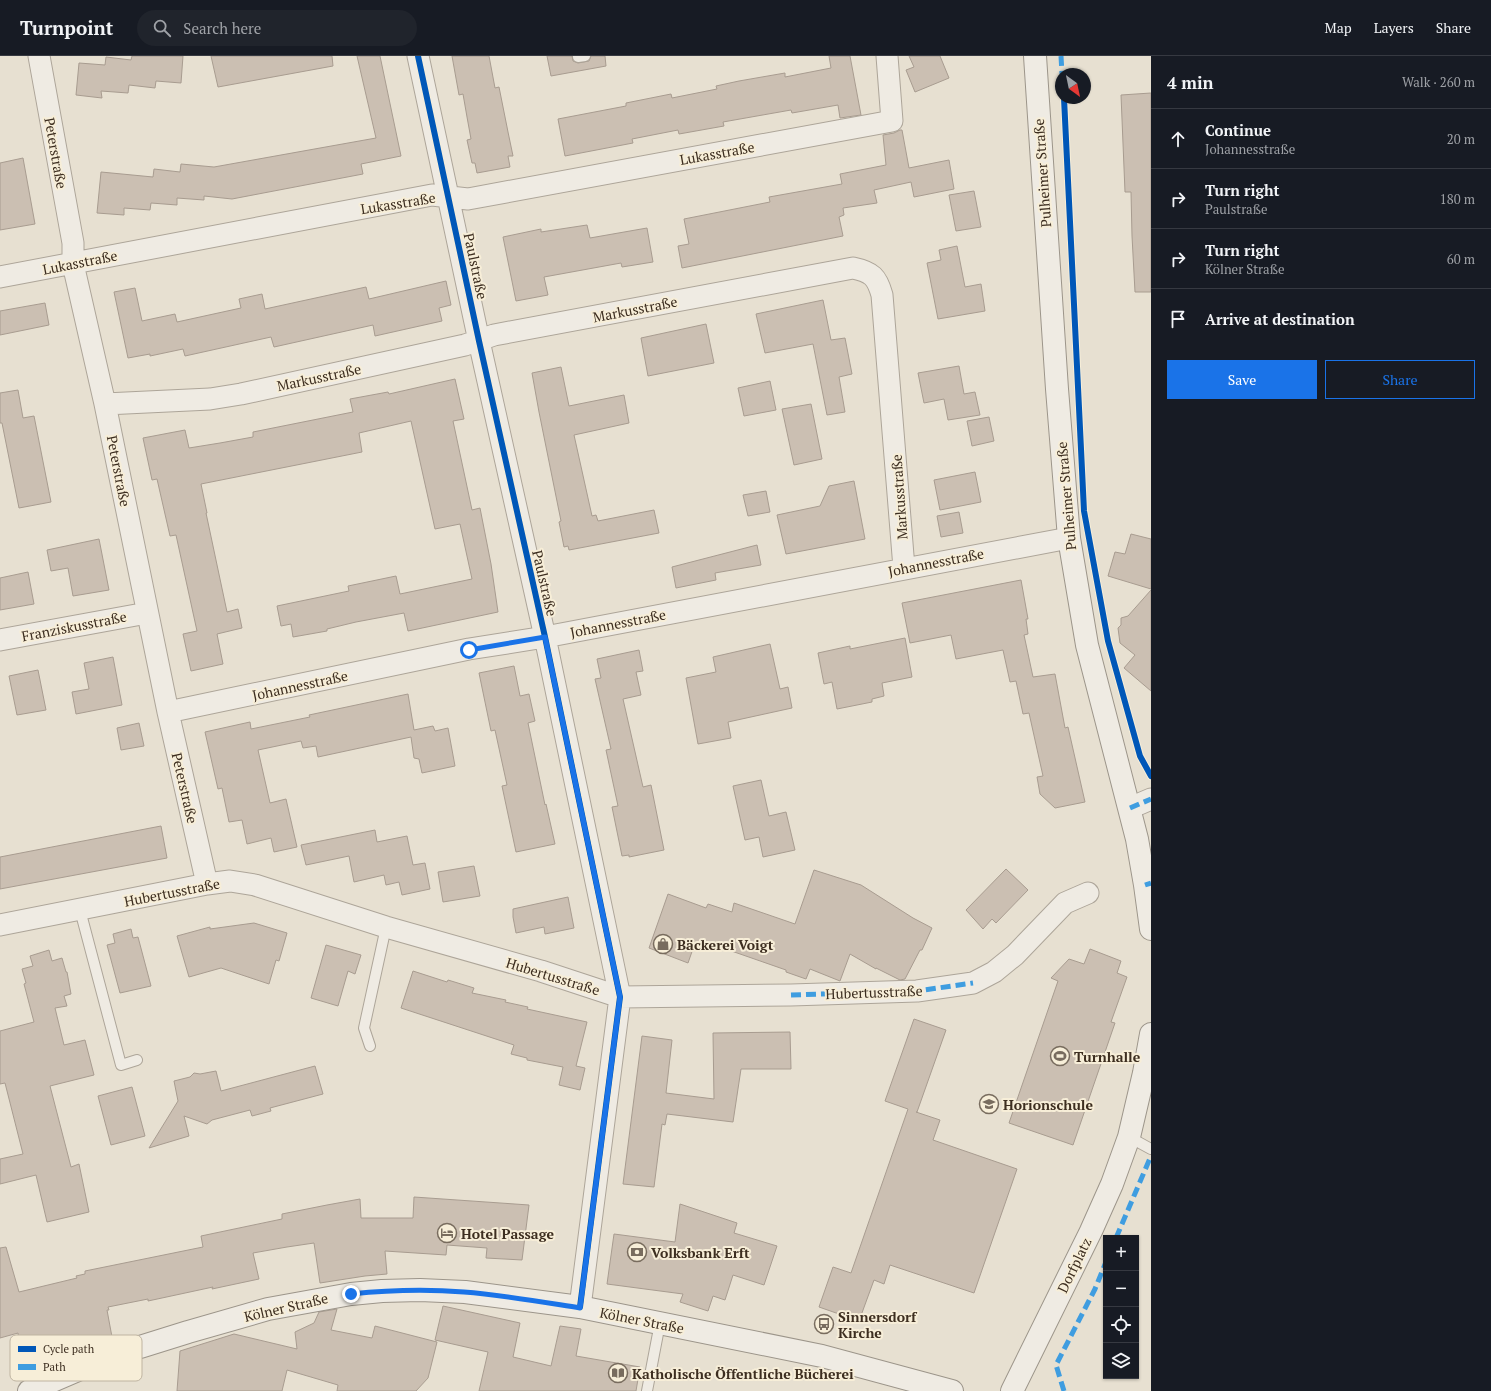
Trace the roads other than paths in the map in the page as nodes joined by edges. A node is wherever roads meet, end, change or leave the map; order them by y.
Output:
1 (39, 56) edge
2 (418, 56) edge
3 (578, 56) edge
4 (585, 56) edge
5 (887, 56) edge
6 (1035, 56) edge
7 (449, 196) junction
8 (73, 264) junction
9 (0, 277) edge
10 (479, 341) junction
11 (105, 404) junction
12 (1069, 538) junction
13 (904, 568) junction
14 (147, 613) junction
15 (545, 637) junction
16 (0, 640) edge
17 (168, 712) junction
18 (1151, 799) edge
19 (1130, 808) junction
20 (207, 884) junction
21 (1088, 893) dead end
22 (80, 910) junction
23 (0, 925) edge
24 (386, 926) junction
25 (1151, 928) edge
26 (620, 997) junction
27 (1151, 1034) edge
28 (370, 1046) dead end
29 (138, 1060) dead end
30 (1129, 1137) junction
31 (1151, 1149) edge
32 (580, 1308) junction
33 (660, 1323) junction
34 (142, 1347) edge
35 (52, 1381) edge
36 (29, 1391) edge
37 (647, 1391) edge
38 (952, 1391) edge
39 (1012, 1391) edge

1 - 8 street, Peterstraße
2 - 7 street, Paulstraße
3 - 4 lane
5 - 7 street, Lukasstraße
6 - 12 main road, Pulheimer Straße
7 - 8 street, Lukasstraße
7 - 10 street, Paulstraße
8 - 9 street, Lukasstraße
8 - 11 street, Peterstraße
10 - 11 street, Markusstraße
10 - 13 street, Markusstraße
10 - 15 street, Paulstraße
11 - 14 street, Peterstraße
12 - 13 street, Johannesstraße
12 - 19 main road, Pulheimer Straße
13 - 15 street, Johannesstraße
14 - 16 street, Franziskusstraße
14 - 17 street, Peterstraße
15 - 17 street, Johannesstraße
15 - 26 street, Paulstraße
17 - 20 street, Peterstraße
18 - 19 street
19 - 25 main road, Pulheimer Straße
20 - 22 street, Hubertusstraße
20 - 24 street, Hubertusstraße
21 - 26 street, Hubertusstraße
22 - 23 street, Hubertusstraße
22 - 29 lane
24 - 26 street, Hubertusstraße
24 - 28 lane
26 - 32 street, Paulstraße
27 - 30 main road
30 - 31 lane
30 - 39 main road, Dorfplatz
32 - 33 main road, Kölner Straße
32 - 34 main road, Kölner Straße
33 - 37 lane
33 - 38 main road, Kölner Straße
35 - 36 main road, Kölner Straße

